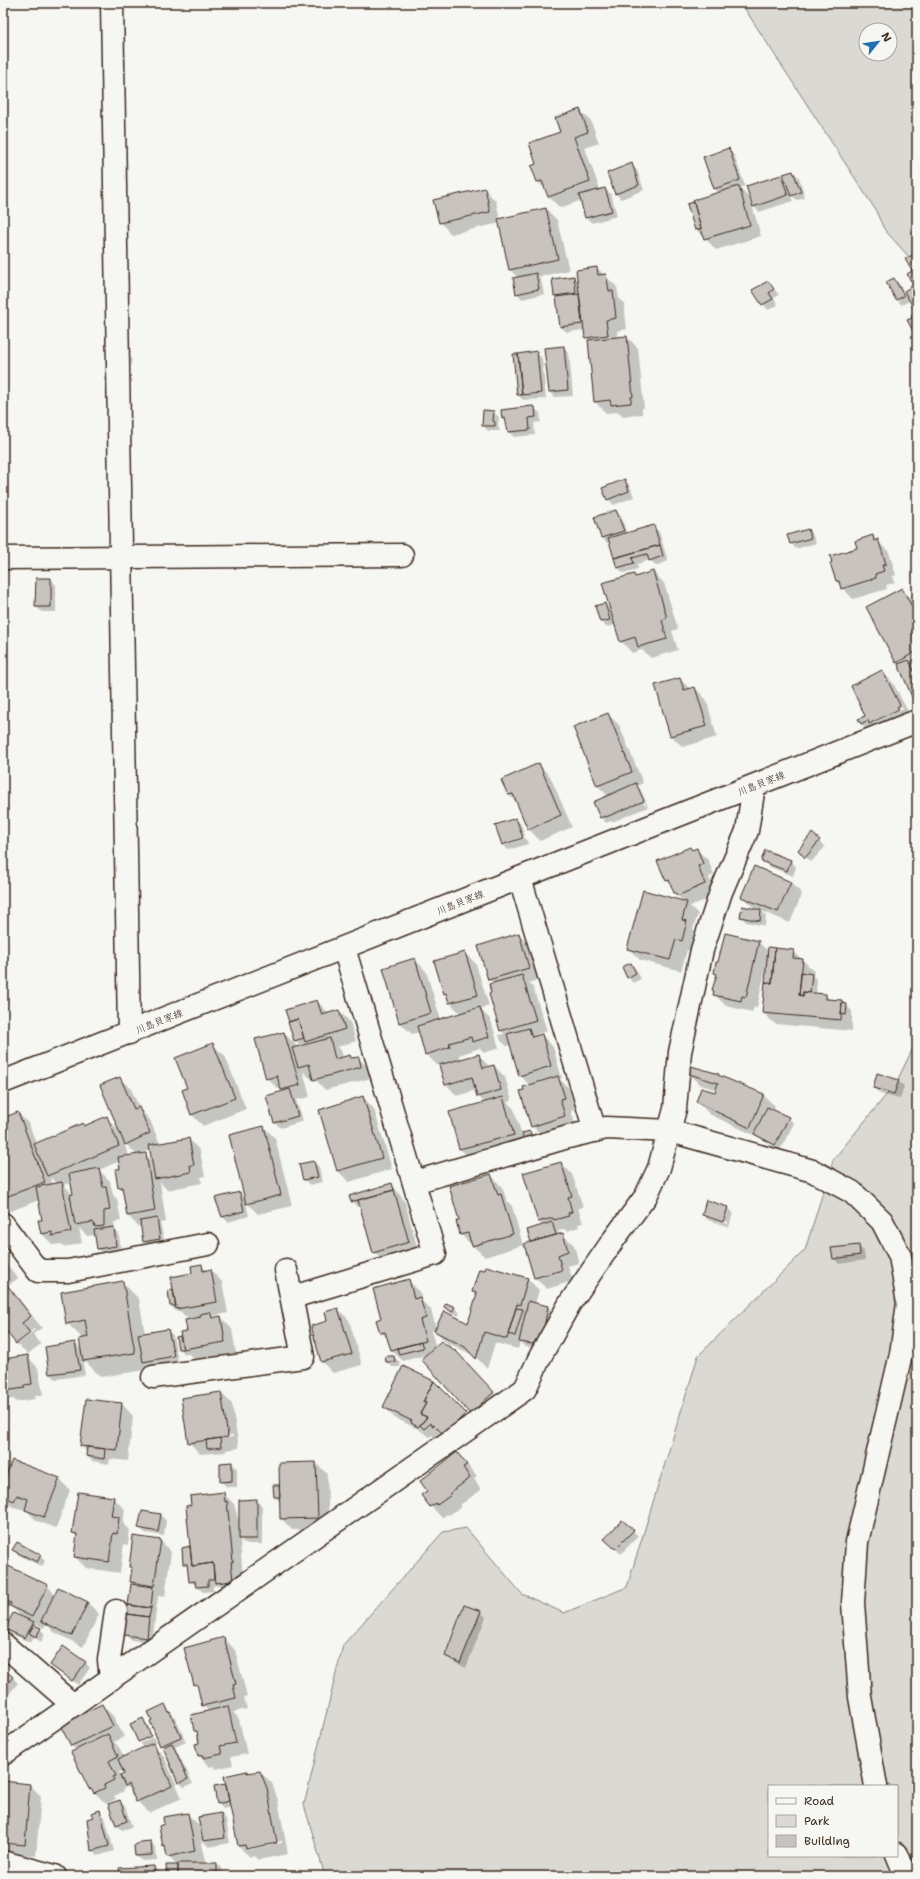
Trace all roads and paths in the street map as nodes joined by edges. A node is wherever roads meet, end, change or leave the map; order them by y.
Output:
1 (112, 3) edge
2 (402, 555) dead end
3 (3, 558) edge
4 (122, 558) junction
5 (917, 721) edge
6 (754, 786) junction
7 (520, 878) junction
8 (344, 948) junction
9 (129, 1032) junction
10 (3, 1082) edge
11 (595, 1131) junction
12 (670, 1131) junction
13 (415, 1182) junction
14 (3, 1224) edge
15 (208, 1244) dead end
16 (286, 1270) dead end
17 (293, 1297) junction
18 (153, 1376) dead end
19 (116, 1611) dead end
20 (3, 1644) edge
21 (111, 1679) junction
22 (73, 1705) junction
23 (3, 1754) edge
24 (876, 1785) edge
25 (898, 1856) edge
26 (3, 1862) edge
27 (55, 1876) edge
28 (906, 1876) edge

1 - 4 street
2 - 4 street
3 - 4 street
4 - 9 street
5 - 6 street, 川島貝家線
6 - 7 street, 川島貝家線
6 - 12 street
7 - 8 street, 川島貝家線
7 - 11 street
8 - 9 street, 川島貝家線
8 - 13 street
9 - 10 street, 川島貝家線
11 - 12 street
11 - 13 street
12 - 21 street
12 - 24 street
13 - 17 street
14 - 15 street
16 - 17 street
17 - 18 street
19 - 21 street
20 - 22 street
21 - 22 street
22 - 23 street
25 - 28 street
26 - 27 street

